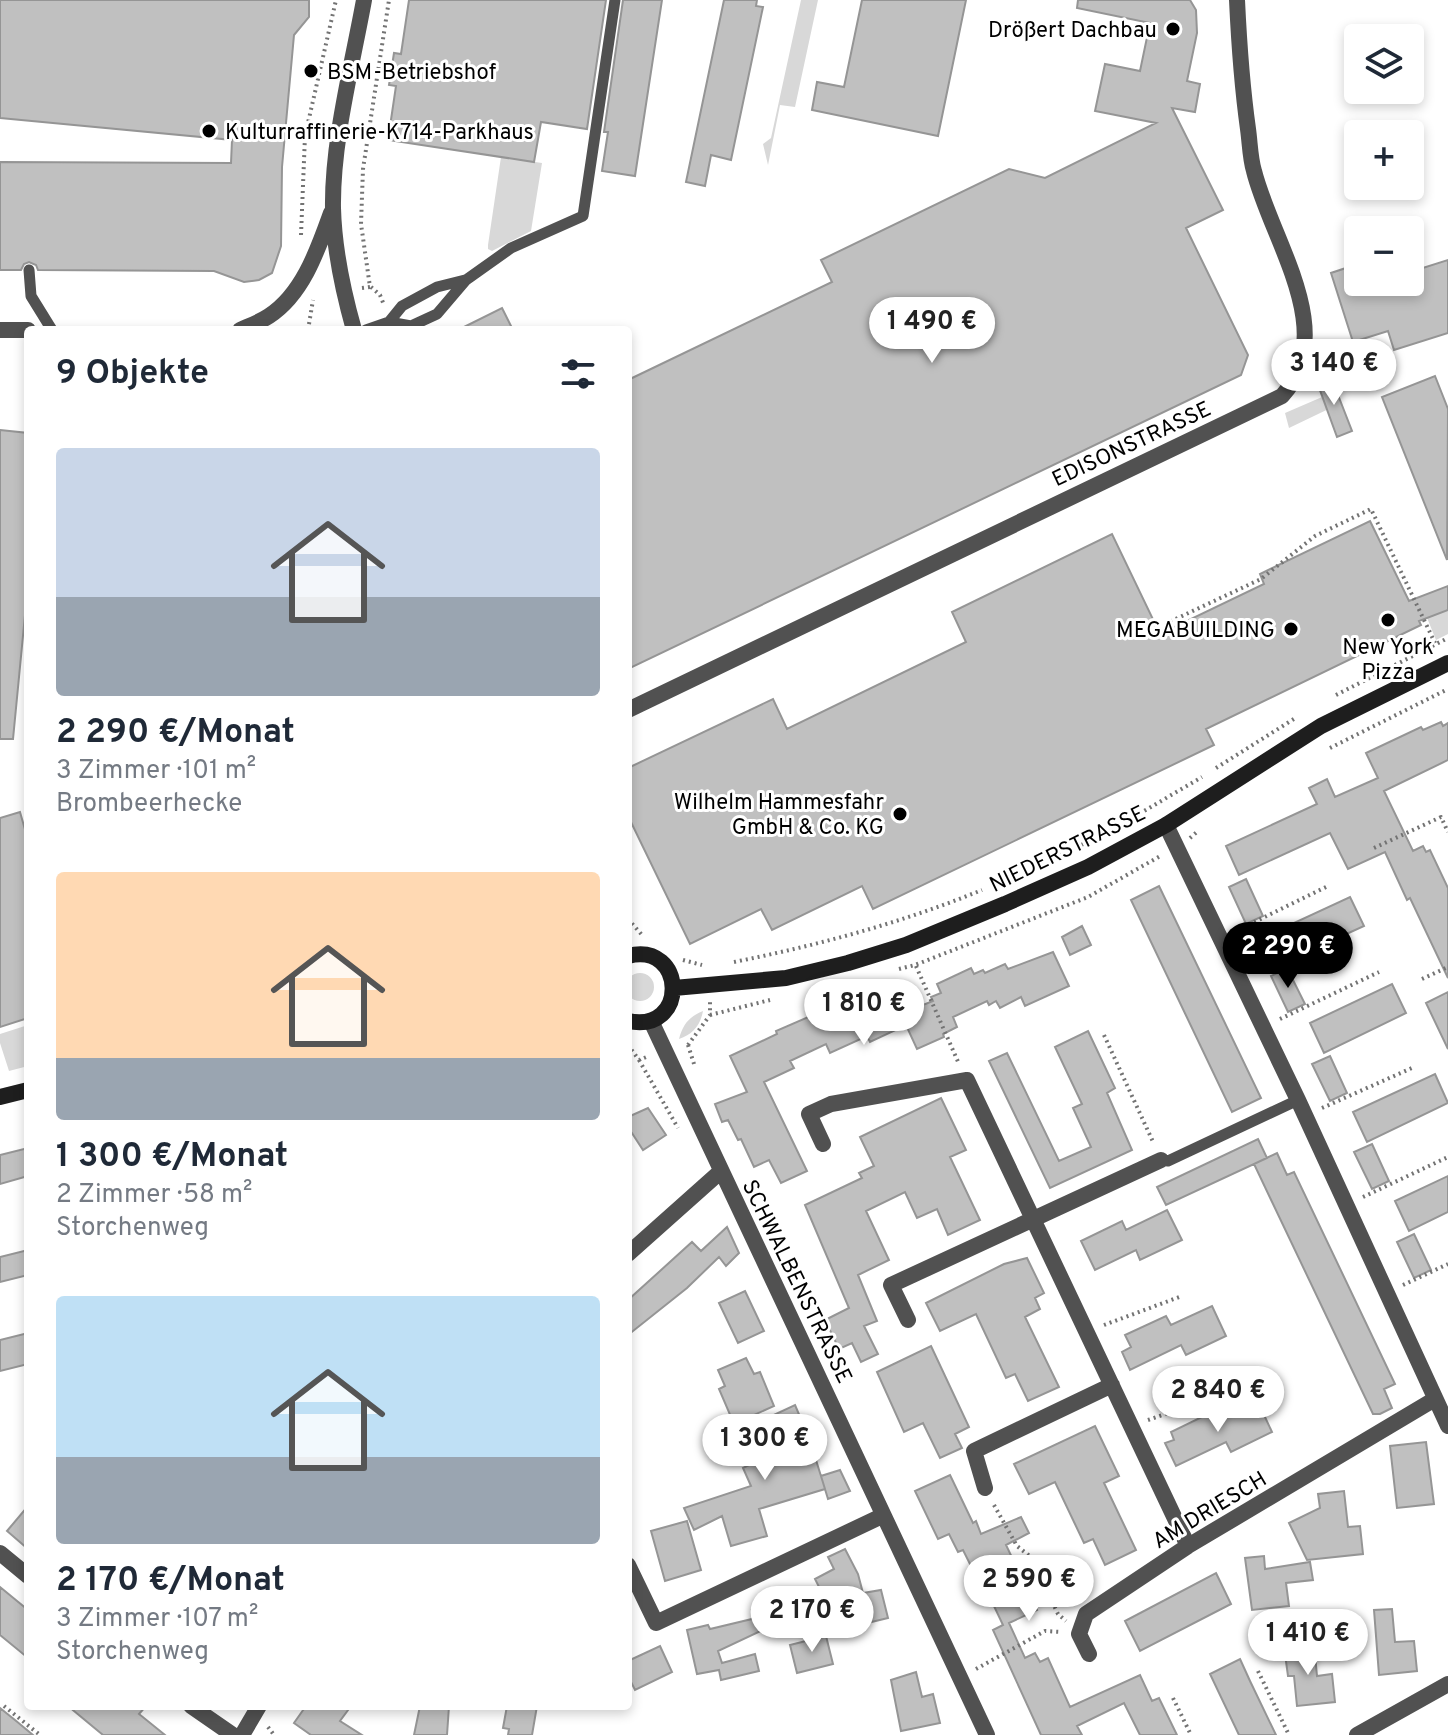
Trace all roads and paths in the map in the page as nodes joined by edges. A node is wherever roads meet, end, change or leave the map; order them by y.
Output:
1 (336, 0) edge
2 (364, 0) edge
3 (389, 0) edge
4 (615, 0) edge
5 (1237, 0) edge
6 (333, 208) junction
7 (299, 245) dead end
8 (29, 270) dead end
9 (466, 280) junction
10 (295, 290) junction
11 (343, 291) junction
12 (389, 322) junction
13 (50, 326) edge
14 (249, 326) edge
15 (309, 326) edge
16 (353, 326) edge
17 (378, 326) edge
18 (0, 330) edge
19 (24, 330) edge
20 (1165, 624) dead end
21 (1448, 638) edge
22 (1436, 644) junction
23 (1447, 664) edge
24 (1448, 689) edge
25 (1336, 695) dead end
26 (632, 708) edge
27 (1298, 716) dead end
28 (1330, 748) dead end
29 (1215, 769) dead end
30 (1203, 776) dead end
31 (1166, 825) junction
32 (1448, 832) edge
33 (1374, 848) dead end
34 (1028, 871) dead end
35 (1328, 886) dead end
36 (986, 889) dead end
37 (1221, 938) junction
38 (906, 945) junction
39 (632, 956) edge
40 (723, 964) dead end
41 (1448, 967) edge
42 (1379, 972) dead end
43 (1422, 979) dead end
44 (674, 988) junction
45 (651, 1021) junction
46 (632, 1022) edge
47 (1263, 1027) junction
48 (1104, 1035) dead end
49 (1412, 1068) dead end
50 (967, 1080) junction
51 (24, 1091) edge
52 (0, 1097) edge
53 (1302, 1108) junction
54 (823, 1144) dead end
55 (1448, 1157) edge
56 (1161, 1160) junction
57 (720, 1172) junction
58 (1346, 1204) junction
59 (1032, 1221) junction
60 (632, 1250) edge
61 (1448, 1264) edge
62 (1386, 1293) junction
63 (1182, 1296) dead end
64 (908, 1320) dead end
65 (1086, 1331) junction
66 (1112, 1385) junction
67 (1226, 1393) dead end
68 (1435, 1399) junction
69 (1131, 1426) junction
70 (1448, 1426) edge
71 (985, 1488) joint
72 (882, 1516) junction
73 (1188, 1546) junction
74 (0, 1553) edge
75 (24, 1573) edge
76 (632, 1573) edge
77 (1079, 1634) junction
78 (1089, 1654) dead end
79 (1258, 1671) dead end
80 (960, 1678) junction
81 (1448, 1684) edge
82 (1173, 1698) dead end
83 (4, 1706) dead end
84 (197, 1710) edge
85 (257, 1710) edge
86 (40, 1735) edge
87 (233, 1735) edge
88 (242, 1735) edge
89 (987, 1735) edge
90 (1191, 1735) edge
91 (1289, 1735) edge
92 (1357, 1735) edge

1 - 7 path
2 - 6 street
3 - 11 path
4 - 9 lane
5 - 26 street, EDISONSTRASSE
6 - 10 street
6 - 11 street
8 - 13 lane
9 - 12 lane
9 - 12 lane
10 - 14 street
10 - 15 path
11 - 16 street
12 - 17 lane
18 - 19 street
20 - 22 path
21 - 22 path
22 - 23 path
22 - 25 path
23 - 31 street, NIEDERSTRASSE
24 - 28 path
27 - 29 path
30 - 34 path
31 - 37 street
31 - 38 street, NIEDERSTRASSE
32 - 33 path
35 - 37 path
36 - 40 path
37 - 47 street
38 - 44 street, NIEDERSTRASSE
38 - 50 path
39 - 44 street
41 - 43 path
42 - 47 path
44 - 45 street
45 - 46 street
45 - 57 street, SCHWALBENSTRASSE
47 - 53 street
48 - 56 path
49 - 53 path
50 - 54 street
50 - 59 street
51 - 52 street
53 - 56 lane
53 - 58 street
55 - 58 path
56 - 59 street
57 - 60 street
57 - 72 street, SCHWALBENSTRASSE
58 - 62 street
59 - 64 street
59 - 65 street
61 - 62 path
62 - 68 street
63 - 65 path
65 - 66 street
66 - 69 street
66 - 71 street
67 - 69 path
68 - 70 street
68 - 73 street, AM DRIESCH
69 - 73 street
71 - 77 path
72 - 76 street
72 - 80 street, SCHWALBENSTRASSE
73 - 77 street, AM DRIESCH
74 - 75 street
77 - 78 street
77 - 80 path
79 - 91 path
80 - 89 street, SCHWALBENSTRASSE
81 - 92 street
82 - 90 path
83 - 86 path
84 - 87 street
85 - 88 street

